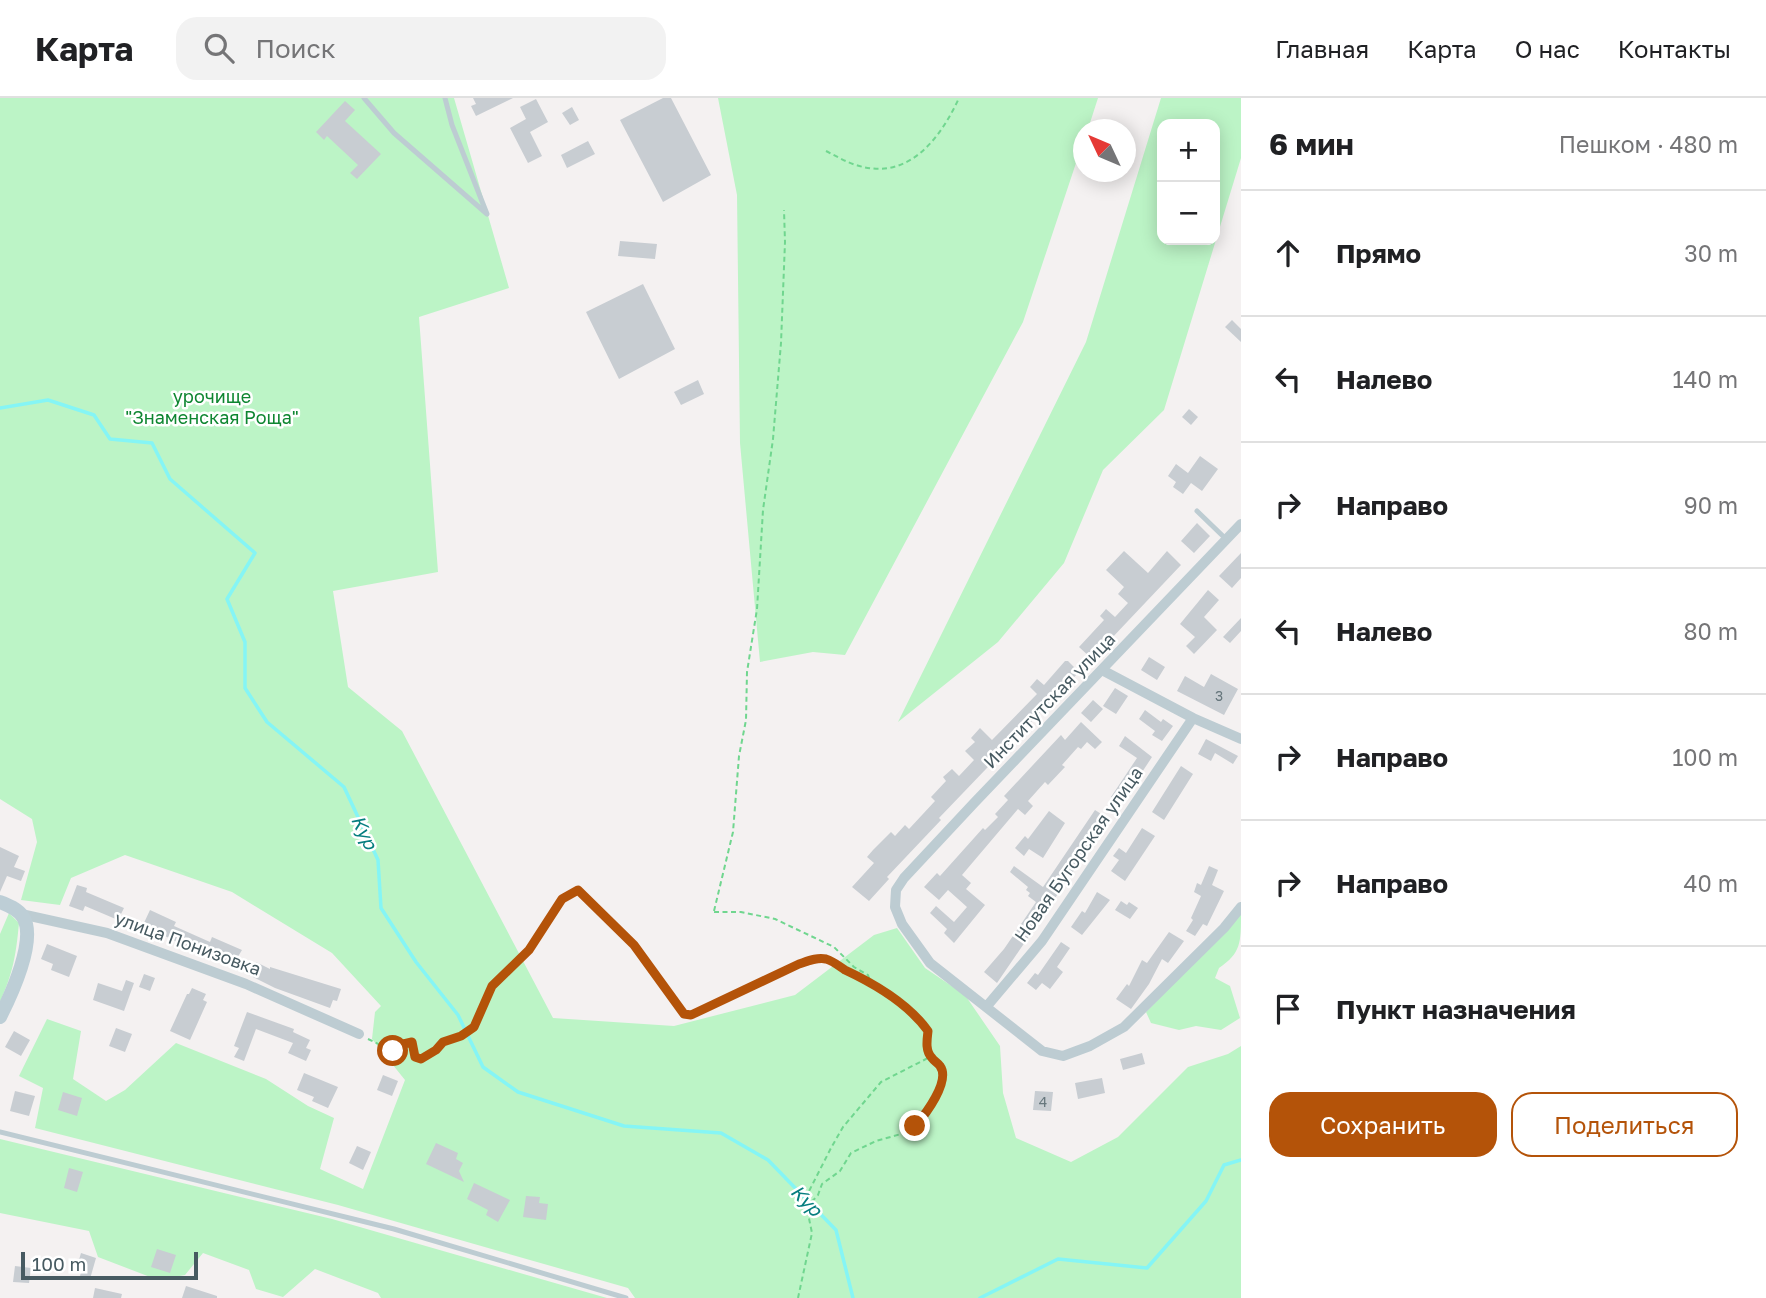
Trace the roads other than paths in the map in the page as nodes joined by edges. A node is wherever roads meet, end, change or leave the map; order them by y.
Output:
1 (365, 98) edge
2 (445, 98) edge
3 (1197, 511) dead end
4 (1236, 533) edge
5 (1102, 670) junction
6 (1193, 718) junction
7 (1241, 739) edge
8 (0, 902) edge
9 (1241, 907) edge
10 (21, 914) junction
11 (987, 1006) junction
12 (0, 1017) edge
13 (359, 1034) road end
14 (0, 1132) edge
15 (626, 1298) edge

1 - 2 lane
3 - 4 lane
4 - 5 street, Институтская улица
5 - 6 street
5 - 11 street, Институтская улица
6 - 7 street
6 - 11 street, Новая Бугорская улица
8 - 10 main road, улица Понизовка
9 - 11 street
10 - 12 main road
10 - 13 street, улица Понизовка
14 - 15 lane

